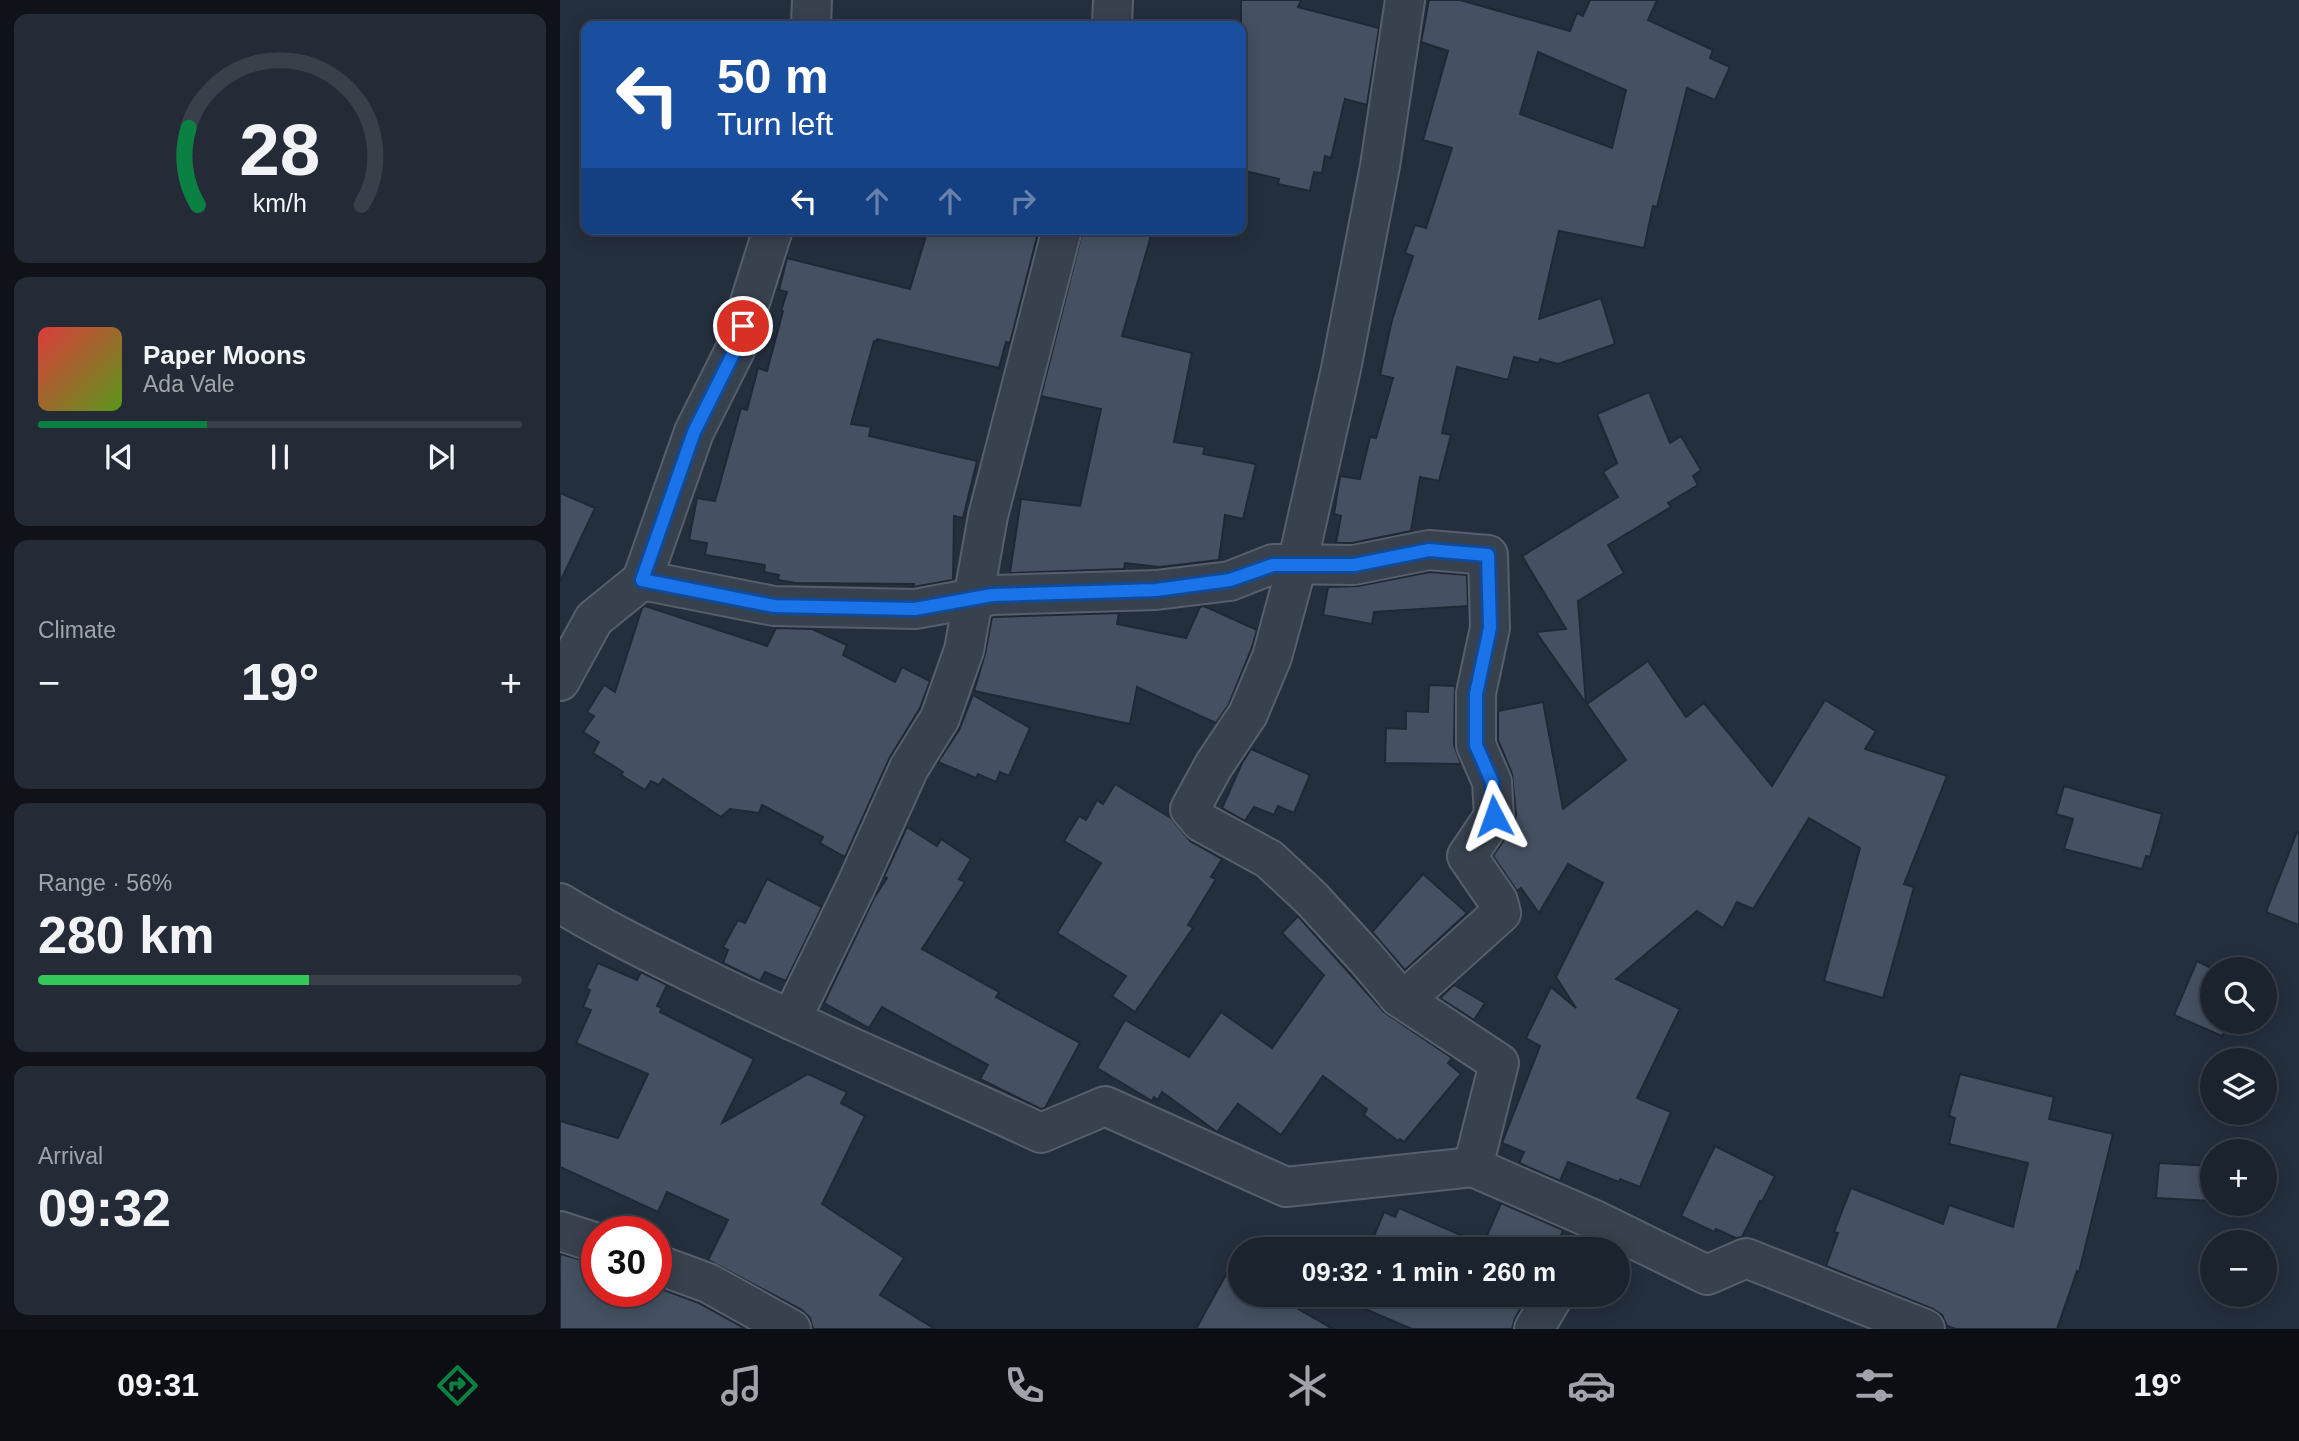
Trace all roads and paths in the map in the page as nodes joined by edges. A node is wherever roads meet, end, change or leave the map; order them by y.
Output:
1 (813, 0) edge
2 (1113, 0) edge
3 (1405, 0) edge
4 (811, 21) edge
5 (1112, 21) edge
6 (771, 235) edge
7 (1060, 235) edge
8 (1297, 565) junction
9 (642, 580) junction
10 (974, 598) junction
11 (560, 681) edge
12 (560, 903) edge
13 (1399, 997) junction
14 (790, 1020) junction
15 (1473, 1167) junction
16 (560, 1231) edge
17 (1589, 1235) edge
18 (581, 1238) edge
19 (672, 1271) edge
20 (1547, 1307) edge
21 (791, 1329) edge
22 (1534, 1329) edge
23 (1925, 1329) edge

1 - 4 street
2 - 5 street
3 - 8 street
6 - 9 street
7 - 10 street
8 - 10 street
8 - 13 street
8 - 13 street
9 - 10 street
9 - 11 street
10 - 14 street
12 - 14 street
13 - 15 street
14 - 15 street
15 - 17 street
16 - 18 street
17 - 23 street
19 - 21 street
20 - 22 street

